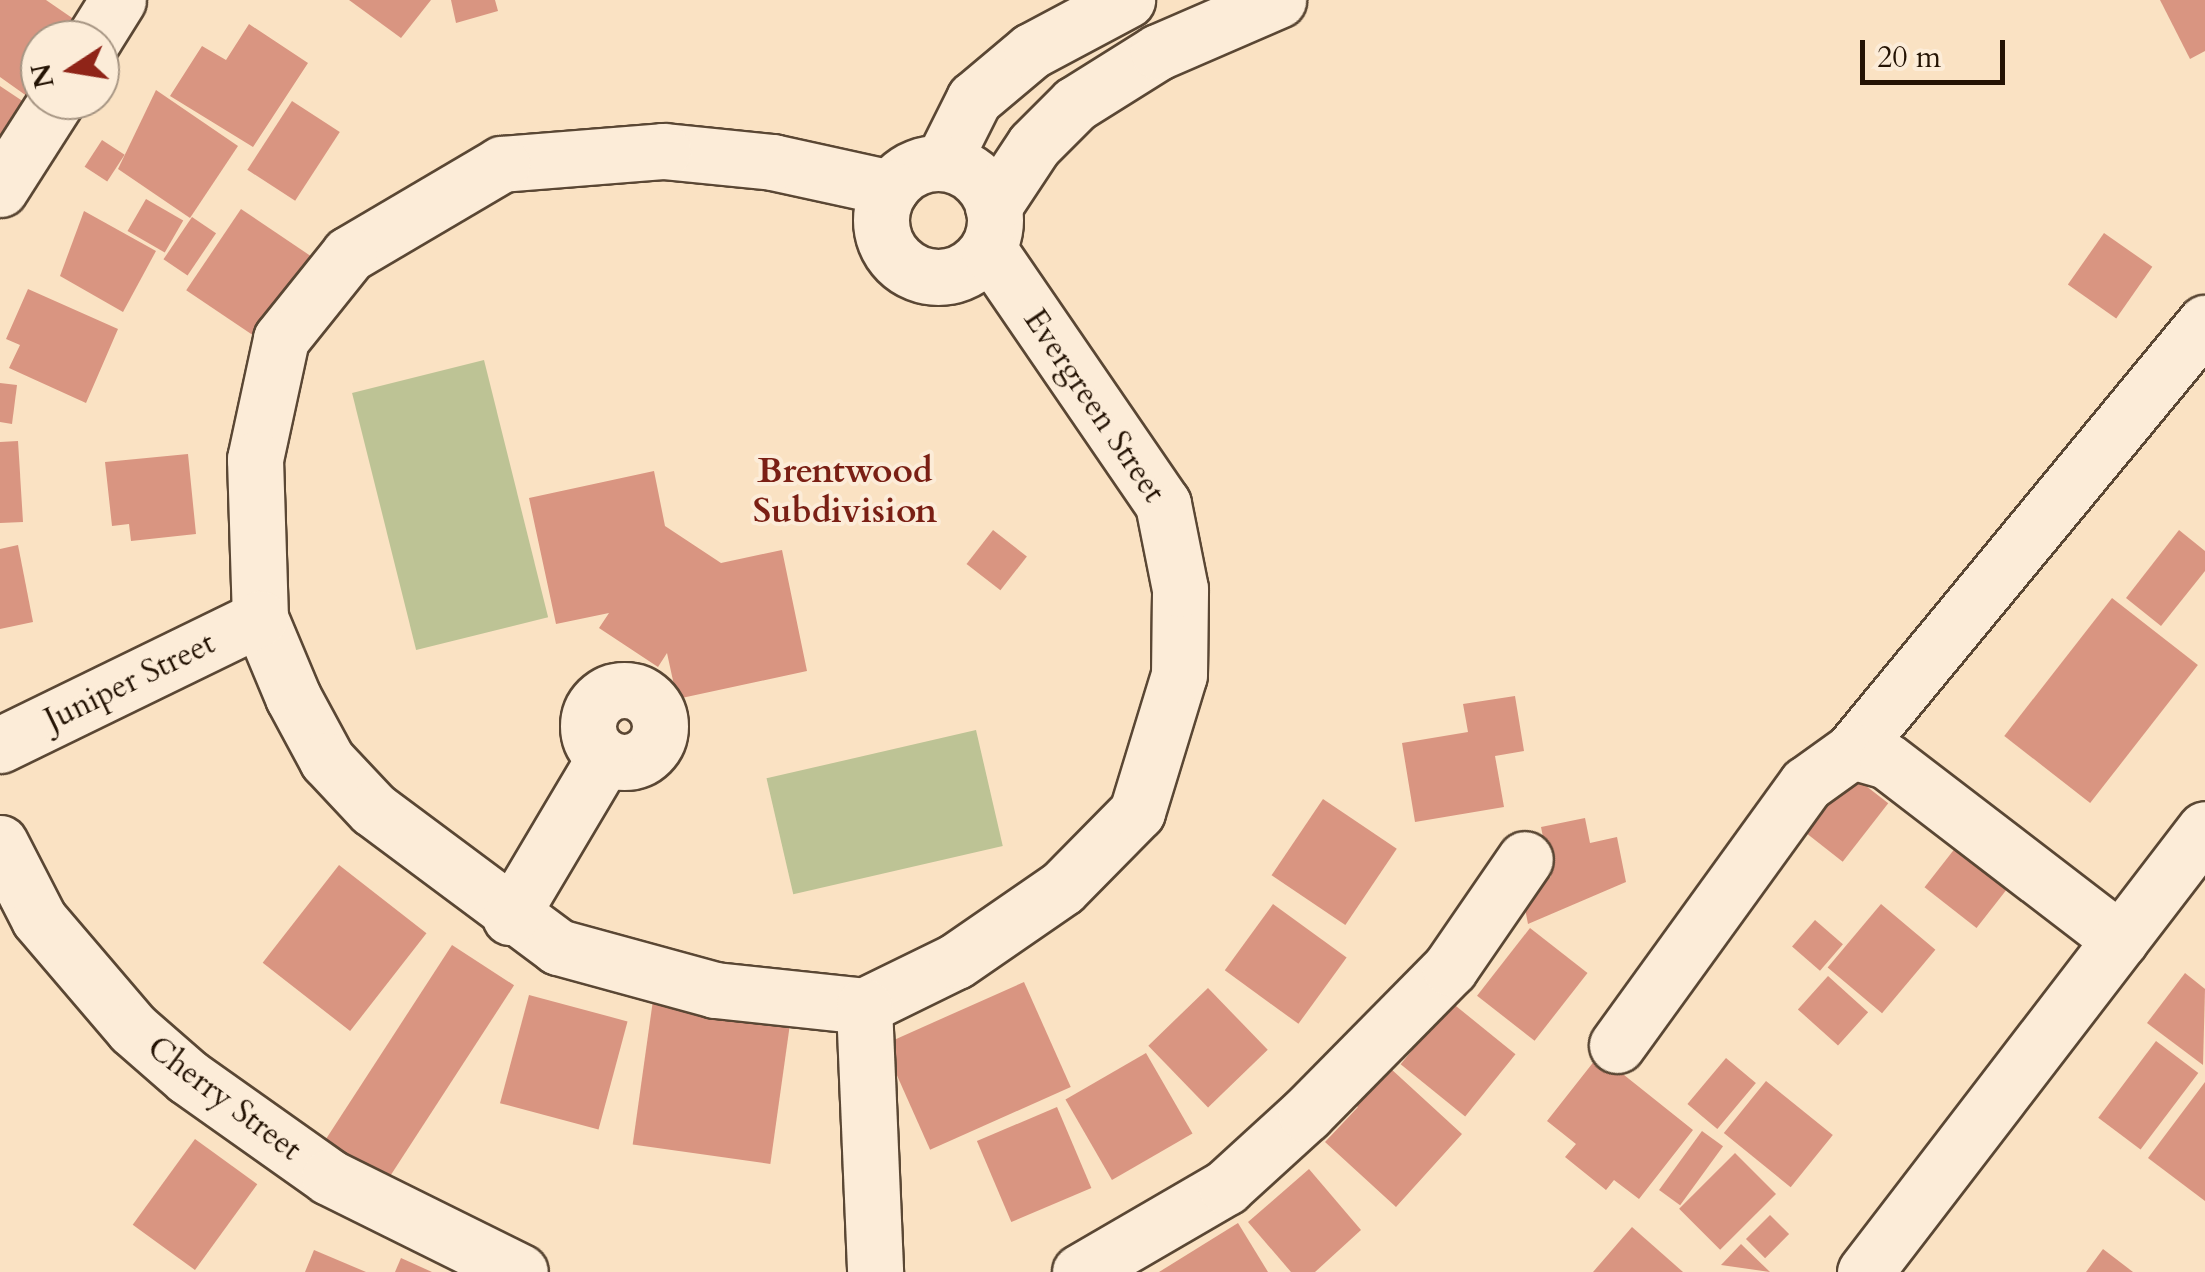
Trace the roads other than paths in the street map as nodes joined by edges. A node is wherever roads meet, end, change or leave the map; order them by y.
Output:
1 (1127, 0) edge
2 (1278, 0) edge
3 (44, 120) edge
4 (942, 163) junction
5 (891, 188) junction
6 (0, 189) edge
7 (994, 243) junction
8 (2205, 324) edge
9 (260, 618) junction
10 (0, 746) edge
11 (1852, 751) junction
12 (605, 756) dead end
13 (2205, 828) edge
14 (0, 843) edge
15 (1525, 859) dead end
16 (510, 917) junction
17 (2120, 940) junction
18 (864, 1006) junction
19 (1618, 1045) dead end
20 (520, 1272) edge
21 (875, 1272) edge
22 (1080, 1272) edge
23 (1864, 1272) edge

1 - 4 street
2 - 7 street
3 - 6 street
4 - 5 street
4 - 7 street
5 - 7 street
5 - 9 street
7 - 18 street, Evergreen Street
8 - 11 street
9 - 10 street, Juniper Street
9 - 16 street
11 - 17 street
11 - 19 street
12 - 16 street
13 - 17 street
14 - 20 street, Cherry Street
15 - 22 street
16 - 18 street
17 - 23 street
18 - 21 street

